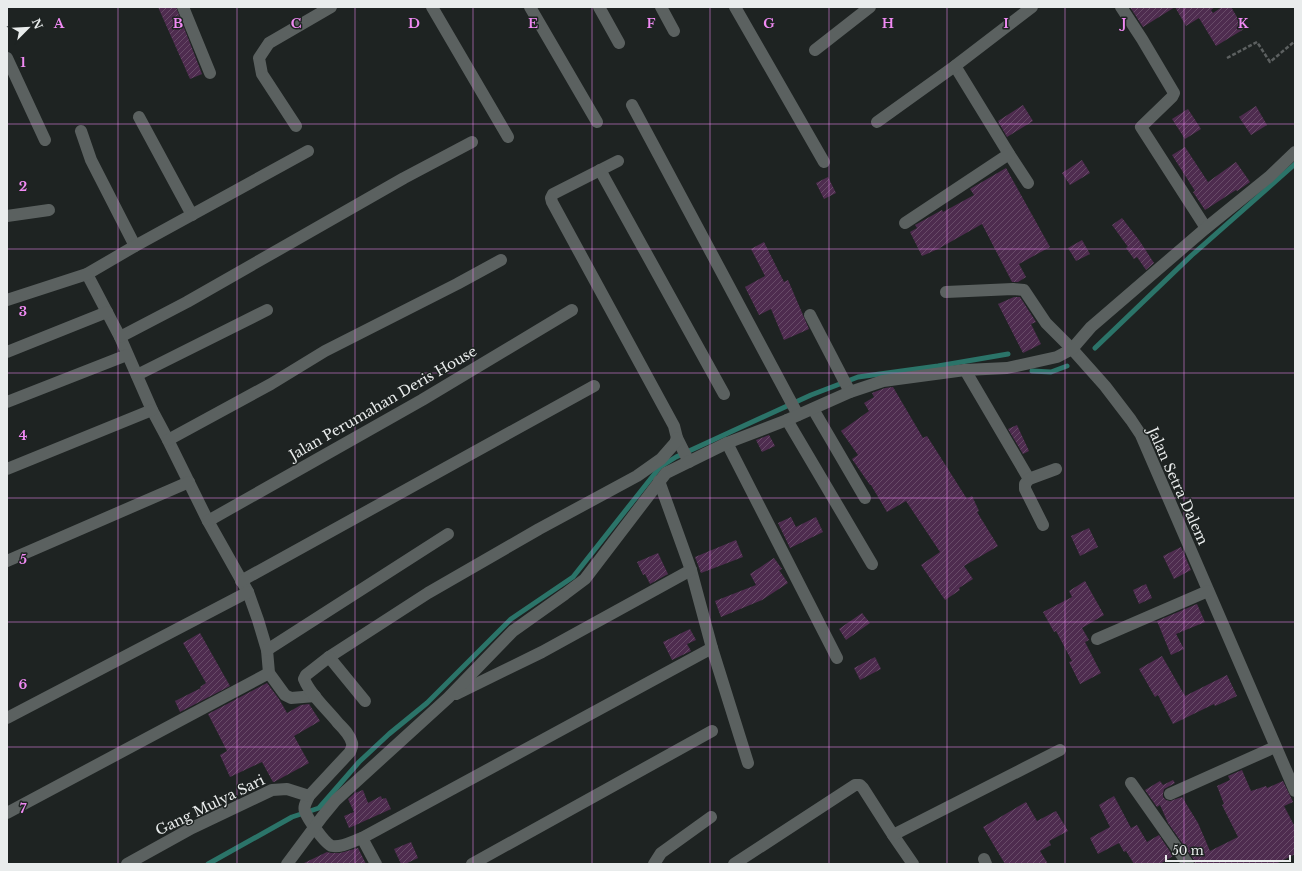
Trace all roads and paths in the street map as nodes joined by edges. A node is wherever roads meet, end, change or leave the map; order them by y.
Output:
1 (183, 7) edge
2 (331, 7) edge
3 (432, 7) edge
4 (530, 7) edge
5 (599, 7) edge
6 (661, 7) edge
7 (735, 7) edge
8 (870, 7) edge
9 (1032, 7) edge
10 (1121, 7) edge
11 (674, 31) dead end
12 (1295, 42) edge
13 (619, 43) dead end
14 (815, 50) dead end
15 (7, 58) edge
16 (1227, 58) dead end
17 (955, 66) junction
18 (210, 73) dead end
19 (632, 105) dead end
20 (139, 117) dead end
21 (597, 122) dead end
22 (877, 122) dead end
23 (296, 126) dead end
24 (81, 131) dead end
25 (508, 137) dead end
26 (45, 140) dead end
27 (472, 142) dead end
28 (308, 151) dead end
29 (1295, 152) edge
30 (1008, 154) junction
31 (618, 161) dead end
32 (824, 162) dead end
33 (600, 170) junction
34 (1028, 183) dead end
35 (49, 210) dead end
36 (192, 215) junction
37 (7, 216) edge
38 (905, 223) dead end
39 (1206, 228) junction
40 (134, 246) junction
41 (501, 260) dead end
42 (87, 274) junction
43 (946, 292) dead end
44 (7, 300) edge
45 (267, 310) dead end
46 (572, 310) dead end
47 (108, 312) junction
48 (810, 315) dead end
49 (120, 337) junction
50 (1072, 349) junction
51 (7, 352) edge
52 (128, 355) junction
53 (965, 370) junction
54 (137, 375) junction
55 (594, 386) dead end
56 (847, 386) junction
57 (724, 394) dead end
58 (7, 402) edge
59 (813, 409) junction
60 (152, 410) junction
61 (793, 411) junction
62 (168, 440) junction
63 (679, 440) junction
64 (727, 443) junction
65 (688, 460) junction
66 (7, 470) edge
67 (1056, 470) dead end
68 (1030, 479) junction
69 (659, 481) junction
70 (189, 482) junction
71 (865, 498) dead end
72 (208, 521) junction
73 (1043, 525) dead end
74 (448, 534) dead end
75 (7, 561) edge
76 (872, 564) dead end
77 (691, 570) junction
78 (241, 581) junction
79 (1208, 591) junction
80 (248, 592) junction
81 (1098, 639) dead end
82 (712, 648) junction
83 (266, 650) junction
84 (329, 657) junction
85 (838, 658) dead end
86 (269, 673) junction
87 (315, 696) junction
88 (448, 698) junction
89 (365, 702) dead end
90 (7, 718) edge
91 (712, 731) dead end
92 (1275, 747) junction
93 (1060, 750) dead end
94 (748, 762) dead end
95 (1131, 783) dead end
96 (1295, 791) edge
97 (1170, 794) dead end
98 (309, 796) junction
99 (7, 813) edge
100 (711, 817) dead end
101 (314, 826) junction
102 (893, 835) junction
103 (362, 838) junction
104 (127, 864) edge
105 (287, 864) edge
106 (376, 864) edge
107 (472, 864) edge
108 (654, 864) edge
109 (734, 864) edge
110 (913, 864) edge
111 (1188, 864) edge

1 - 18 street
2 - 23 street
3 - 25 street
4 - 21 street
5 - 13 street
6 - 11 street
7 - 32 street
8 - 14 street
9 - 17 street
10 - 39 street
12 - 16 path
15 - 26 street
17 - 22 street
17 - 30 street
19 - 61 street
20 - 36 street
24 - 40 street
27 - 49 street
28 - 36 street
29 - 39 street
30 - 34 street
30 - 38 street
31 - 33 street
33 - 57 street
33 - 63 street
35 - 37 street
36 - 40 street
39 - 50 street
40 - 42 street
41 - 62 street
42 - 44 street
42 - 47 street
43 - 50 street, Jalan Setra Dalem
45 - 54 street
46 - 72 street, Jalan Perumahan Deris House
47 - 49 street
47 - 51 street
48 - 56 street
49 - 52 street
50 - 53 street
50 - 79 street, Jalan Setra Dalem
52 - 54 street
52 - 58 street
53 - 56 street
53 - 68 street
54 - 60 street
55 - 78 street
56 - 59 street
59 - 61 street
59 - 71 street
60 - 62 street
60 - 66 street
61 - 64 street
61 - 76 street
62 - 70 street
63 - 65 street
63 - 84 street
64 - 65 street
64 - 85 street
65 - 69 street
67 - 68 street
68 - 73 street
69 - 77 street
69 - 88 street
70 - 72 street
70 - 75 street
72 - 78 street
74 - 83 street
77 - 82 street
77 - 88 street
78 - 80 street
79 - 81 street
79 - 92 street, Jalan Setra Dalem
80 - 83 street
80 - 90 street
82 - 94 street
82 - 103 street
83 - 86 street
84 - 87 street
84 - 89 street
86 - 87 street
86 - 99 street
87 - 98 street
88 - 101 street
91 - 107 street
92 - 96 street, Jalan Setra Dalem
92 - 97 street
93 - 102 street
95 - 111 street
98 - 101 street
98 - 104 street, Gang Mulya Sari
100 - 108 street
101 - 103 street
101 - 105 street
102 - 109 street
102 - 110 street
103 - 106 street

